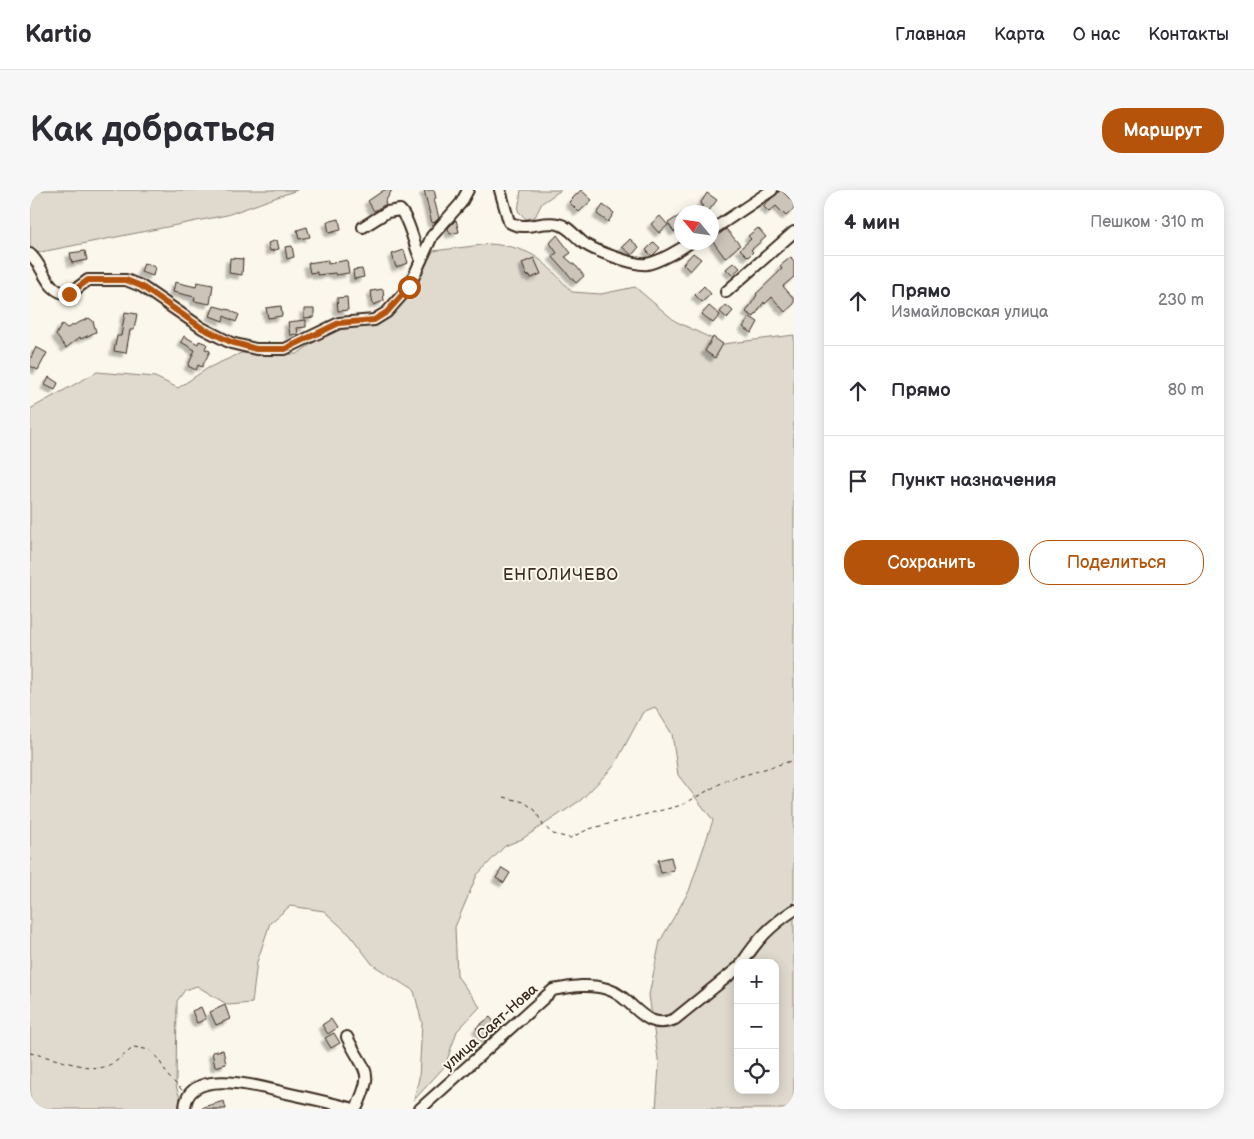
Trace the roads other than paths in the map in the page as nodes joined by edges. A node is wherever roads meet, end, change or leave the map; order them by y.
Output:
1 (468, 190) edge
2 (500, 190) edge
3 (772, 190) edge
4 (719, 225) edge
5 (363, 227) dead end
6 (794, 232) edge
7 (675, 250) edge
8 (30, 254) edge
9 (421, 260) junction
10 (726, 292) dead end
11 (794, 910) edge
12 (745, 959) edge
13 (734, 972) edge
14 (347, 1037) dead end
15 (185, 1109) edge
16 (355, 1109) edge
17 (420, 1109) edge

1 - 9 street
2 - 7 street
3 - 4 street
5 - 9 street
6 - 10 street
8 - 9 street
11 - 12 street
13 - 17 street, улица Саят-Нова
14 - 16 street
15 - 16 street

